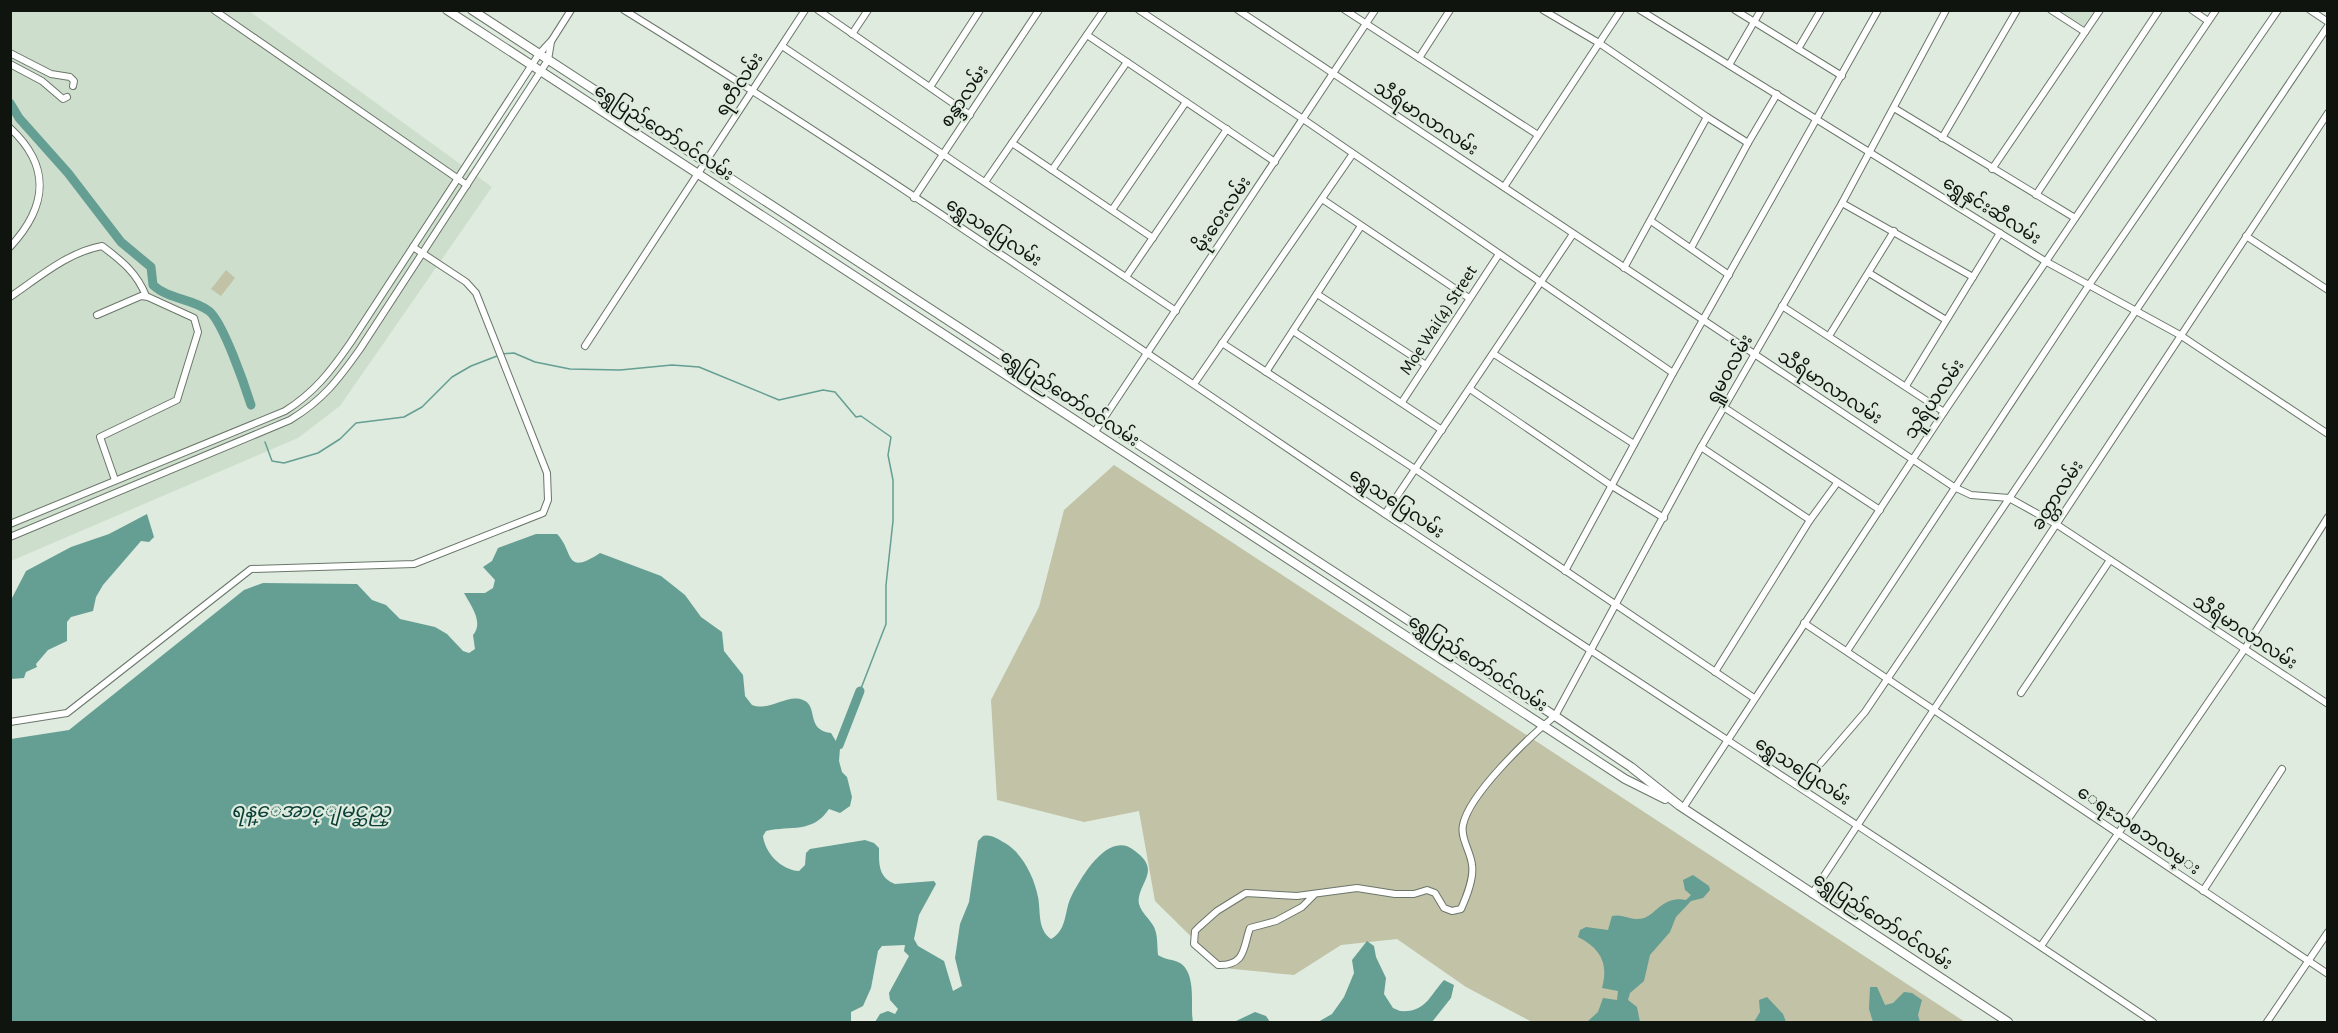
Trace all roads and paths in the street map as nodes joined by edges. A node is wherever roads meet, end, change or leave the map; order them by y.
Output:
1 (214, 10) edge
2 (447, 10) edge
3 (472, 10) edge
4 (571, 10) edge
5 (624, 10) edge
6 (805, 10) edge
7 (818, 10) edge
8 (868, 10) edge
9 (980, 10) edge
10 (1040, 10) edge
11 (1104, 10) edge
12 (1139, 10) edge
13 (1238, 10) edge
14 (1345, 10) edge
15 (1375, 10) edge
16 (1450, 10) edge
17 (1543, 10) edge
18 (1621, 10) edge
19 (1640, 10) edge
20 (1735, 10) edge
21 (1761, 10) edge
22 (1821, 10) edge
23 (1878, 10) edge
24 (1946, 10) edge
25 (2017, 10) edge
26 (2051, 10) edge
27 (2100, 10) edge
28 (2159, 10) edge
29 (2192, 10) edge
30 (2216, 10) edge
31 (2278, 10) edge
32 (2310, 10) edge
33 (2208, 21) junction
34 (1755, 22) junction
35 (1366, 24) junction
36 (2328, 24) edge
37 (2085, 32) junction
38 (852, 34) junction
39 (1087, 35) junction
40 (552, 40) junction
41 (1599, 43) junction
42 (782, 46) junction
43 (1798, 49) junction
44 (10, 53) edge
45 (539, 54) junction
46 (1419, 58) junction
47 (548, 60) junction
48 (1127, 62) junction
49 (10, 64) edge
50 (531, 65) junction
51 (1730, 65) junction
52 (541, 71) junction
53 (1332, 74) junction
54 (1842, 76) junction
55 (73, 86) dead end
56 (930, 87) junction
57 (753, 90) junction
58 (1777, 94) junction
59 (67, 97) dead end
60 (1186, 102) junction
61 (1894, 108) junction
62 (2328, 113) edge
63 (970, 114) junction
64 (1707, 117) junction
65 (1303, 119) junction
66 (1818, 119) junction
67 (10, 128) edge
68 (1227, 129) junction
69 (1538, 135) junction
70 (1942, 138) junction
71 (1012, 143) junction
72 (1748, 143) junction
73 (1870, 151) junction
74 (943, 154) junction
75 (1352, 154) junction
76 (705, 162) junction
77 (1275, 162) junction
78 (1992, 169) junction
79 (1052, 170) junction
80 (698, 174) junction
81 (458, 178) junction
82 (985, 182) junction
83 (467, 185) junction
84 (1504, 187) junction
85 (2036, 195) junction
86 (914, 198) junction
87 (1322, 199) junction
88 (1842, 202) junction
89 (1112, 210) junction
90 (2075, 218) junction
91 (1651, 221) junction
92 (1361, 226) junction
93 (1894, 231) junction
94 (2000, 233) junction
95 (1573, 234) junction
96 (2246, 236) junction
97 (1153, 238) junction
98 (10, 247) edge
99 (413, 247) junction
100 (1691, 248) junction
101 (422, 253) junction
102 (1499, 254) junction
103 (2045, 261) junction
104 (1624, 268) junction
105 (1869, 273) junction
106 (1729, 275) junction
107 (1126, 277) junction
108 (1973, 277) junction
109 (1541, 283) junction
110 (2089, 285) junction
111 (2328, 290) edge
112 (1317, 294) junction
113 (10, 297) edge
114 (146, 297) junction
115 (1469, 298) junction
116 (1782, 306) junction
117 (2135, 310) junction
118 (1176, 311) junction
119 (97, 315) dead end
120 (1946, 320) junction
121 (1702, 321) junction
122 (1293, 331) junction
123 (2180, 335) junction
124 (1829, 336) junction
125 (1222, 343) junction
126 (585, 346) dead end
127 (1148, 352) junction
128 (1494, 354) junction
129 (1754, 355) junction
130 (1426, 365) junction
131 (1266, 372) junction
132 (1673, 373) junction
133 (1194, 384) junction
134 (1906, 386) junction
135 (1470, 389) junction
136 (1402, 402) junction
137 (1725, 408) junction
138 (1944, 412) junction
139 (1101, 422) junction
140 (1442, 430) junction
141 (1094, 433) junction
142 (2328, 434) edge
143 (1634, 444) junction
144 (1701, 447) junction
145 (1912, 459) junction
146 (1415, 469) junction
147 (115, 480) junction
148 (1837, 483) junction
149 (1612, 486) junction
150 (1954, 487) junction
151 (2008, 498) junction
152 (1880, 510) junction
153 (1385, 514) junction
154 (2328, 517) edge
155 (1664, 518) junction
156 (1810, 520) junction
157 (10, 524) edge
158 (2056, 524) junction
159 (10, 537) edge
160 (1281, 538) junction
161 (1273, 550) junction
162 (2110, 560) junction
163 (1565, 571) junction
164 (1616, 604) junction
165 (1402, 618) junction
166 (1804, 623) junction
167 (1394, 629) junction
168 (1592, 650) junction
169 (2244, 650) junction
170 (1847, 651) junction
171 (1715, 672) junction
172 (1886, 678) junction
173 (2021, 693) dead end
174 (1754, 698) junction
175 (2328, 704) edge
176 (1935, 710) junction
177 (1555, 716) junction
178 (10, 722) edge
179 (1543, 726) junction
180 (1726, 739) junction
181 (1821, 763) dead end
182 (2282, 769) dead end
183 (1681, 807) junction
184 (1858, 824) junction
185 (2117, 834) junction
186 (2203, 891) junction
187 (1812, 894) junction
188 (1314, 895) junction
189 (2328, 932) edge
190 (2041, 946) junction
191 (2308, 961) junction
192 (2328, 974) edge
193 (2008, 1023) edge
194 (2153, 1023) edge
195 (2267, 1023) edge

1 - 81 street
2 - 50 main road, ရွှေပြည်တော်ဝင်လမ်း
3 - 45 main road, ရွှေပြည်တော်ဝင်လမ်း
4 - 40 street
5 - 57 street, ရွှေသပြေလမ်း
6 - 42 street, ရတီလမ်း
7 - 38 street
8 - 38 street
9 - 56 street
10 - 63 street, စန္ဒာလမ်း
11 - 39 street
12 - 65 street
13 - 53 street, သီရိမာလာလမ်း
14 - 35 street
15 - 35 street, မိုးဝေးလမ်း
16 - 46 street
17 - 41 street
18 - 41 street
19 - 51 street, ရွှေနှင်းဆီလမ်း
20 - 34 street
21 - 34 street
22 - 43 street
23 - 54 street
24 - 61 street, ရှုမဝလမ်း
25 - 70 street
26 - 37 street
27 - 37 street
28 - 85 street
29 - 33 street
30 - 33 street, သူရိယလမ်း
31 - 110 street
32 - 36 street
33 - 90 street, သူရိယလမ်း
34 - 43 street
34 - 51 street
35 - 46 street
35 - 53 street, မိုးဝေးလမ်း
36 - 117 street
37 - 78 street
38 - 56 street
39 - 48 street
39 - 71 street
40 - 45 street
40 - 47 street
41 - 64 street
41 - 69 street
42 - 57 street, ရတီလမ်း
42 - 74 street
43 - 54 street
44 - 55 street
45 - 47 main road, ရွှေပြည်တော်ဝင်လမ်း
45 - 50 street
46 - 69 street
47 - 52 street
47 - 76 main road, ရွှေပြည်တော်ဝင်လမ်း
48 - 60 street
48 - 79 street
49 - 59 street
50 - 52 main road, ရွှေပြည်တော်ဝင်လမ်း
50 - 81 street
51 - 58 street, ရွှေနှင်းဆီလမ်း
52 - 80 main road, ရွှေပြည်တော်ဝင်လမ်း
52 - 83 street
53 - 65 street, မိုးဝေးလမ်း
53 - 84 street, သီရိမာလာလမ်း
54 - 66 street
56 - 63 street
57 - 76 street, ရတီလမ်း
57 - 86 street, ရွှေသပြေလမ်း
58 - 66 street, ရွှေနှင်းဆီလမ်း
58 - 72 street
60 - 68 street
60 - 89 street
61 - 70 street
61 - 73 street, ရှုမဝလမ်း
62 - 96 street, ခတ္တာလမ်း
63 - 74 street, စန္ဒာလမ်း
64 - 72 street
64 - 91 street
65 - 75 street
65 - 77 street, မိုးဝေးလမ်း
66 - 73 street, ရွှေနှင်းဆီလမ်း
66 - 106 street
67 - 98 street
68 - 77 street
68 - 97 street
69 - 84 street
70 - 78 street
71 - 79 street
71 - 82 street
72 - 100 street
73 - 88 street, ရှုမဝလမ်း
73 - 94 street, ရွှေနှင်းဆီလမ်း
74 - 82 street
74 - 86 street, စန္ဒာလမ်း
75 - 87 street
75 - 102 street
76 - 80 street, ရတီလမ်း
76 - 139 main road, ရွှေပြည်တော်ဝင်လမ်း
77 - 118 street, မိုးဝေးလမ်း
78 - 85 street
79 - 89 street
80 - 126 street, ရတီလမ်း
80 - 141 main road, ရွှေပြည်တော်ဝင်လမ်း
81 - 83 street
81 - 99 street
82 - 107 street
83 - 101 street
84 - 95 street, သီရိမာလာလမ်း
85 - 90 street
86 - 127 street, ရွှေသပြေလမ်း
87 - 92 street
87 - 125 street
88 - 93 street
88 - 116 street, ရှုမဝလမ်း
89 - 97 street
90 - 103 street, သူရိယလမ်း
91 - 100 street
91 - 104 street
92 - 112 street
92 - 115 street
93 - 105 street
93 - 108 street
94 - 103 street, ရွှေနှင်းဆီလမ်း
94 - 108 street
95 - 104 street, သီရိမာလာလမ်း
95 - 109 street
96 - 111 street
96 - 123 street, ခတ္တာလမ်း
97 - 107 street
99 - 101 street
99 - 147 street
100 - 106 street
101 - 159 street
101 - 178 street
102 - 109 street
102 - 115 street, Moe Wai(4) Street
103 - 110 street, ရွှေနှင်းဆီလမ်း
103 - 138 street, သူရိယလမ်း
104 - 121 street, သီရိမာလာလမ်း
105 - 120 street
105 - 124 street
106 - 121 street
107 - 118 street
108 - 120 street
109 - 128 street
109 - 132 street
110 - 117 street, ရွှေနှင်းဆီလမ်း
110 - 150 street
112 - 122 street
112 - 130 street
113 - 114 street
114 - 119 street
114 - 147 street
115 - 130 street, Moe Wai(4) Street
116 - 124 street
116 - 129 street, ရှုမဝလမ်း
117 - 123 street, ရွှေနှင်းဆီလမ်း
117 - 151 street
118 - 127 street, မိုးဝေးလမ်း
120 - 134 street
121 - 129 street, သီရိမာလာလမ်း
121 - 132 street
122 - 131 street
122 - 136 street
123 - 142 street, ရွှေနှင်းဆီလမ်း
123 - 158 street, ခတ္တာလမ်း
124 - 134 street
125 - 131 street
125 - 133 street
127 - 133 street, ရွှေသပြေလမ်း
127 - 139 street, မိုးဝေးလမ်း
128 - 135 street
128 - 143 street
129 - 137 street, ရှုမဝလမ်း
129 - 145 street, သီရိမာလာလမ်း
130 - 136 street, Moe Wai(4) Street
131 - 146 street
132 - 143 street
133 - 153 street, ရွှေသပြေလမ်း
134 - 138 street
135 - 140 street
135 - 149 street
136 - 140 street
137 - 144 street, ရှုမဝလမ်း
137 - 148 street
138 - 145 street, သူရိယလမ်း
139 - 141 street, မိုးဝေးလမ်း
139 - 160 main road, ရွှေပြည်တော်ဝင်လမ်း
140 - 146 street
141 - 161 main road, ရွှေပြည်တော်ဝင်လမ်း
143 - 149 street
144 - 155 street, ရှုမဝလမ်း
144 - 156 street
145 - 150 street, သီရိမာလာလမ်း
145 - 152 street, သူရိယလမ်း
146 - 153 street
146 - 163 street
147 - 157 street
148 - 152 street
148 - 156 street
149 - 155 street
149 - 163 street
150 - 151 street, သီရိမာလာလမ်း
150 - 170 street
151 - 158 street, သီရိမာလာလမ်း
151 - 172 street
152 - 166 street, သူရိယလမ်း
153 - 168 street, ရွှေသပြေလမ်း
154 - 169 street
155 - 164 street, ရှုမဝလမ်း
156 - 171 street
158 - 162 street, သီရိမာလာလမ်း
158 - 176 street, ခတ္တာလမ်း
160 - 161 street
160 - 165 main road, ရွှေပြည်တော်ဝင်လမ်း
161 - 167 main road, ရွှေပြည်တော်ဝင်လမ်း
162 - 169 street, သီရိမာလာလမ်း
162 - 173 street
163 - 164 street
164 - 168 street, ရှုမဝလမ်း
164 - 171 street
165 - 167 street
165 - 177 main road, ရွှေပြည်တော်ဝင်လမ်း
166 - 170 street, ေရႊသစၥာလမ္း
166 - 174 street, သူရိယလမ်း
167 - 179 main road, ရွှေပြည်တော်ဝင်လမ်း
168 - 177 street, ရှုမဝလမ်း
168 - 180 street, ရွှေသပြေလမ်း
169 - 175 street, သီရိမာလာလမ်း
169 - 185 street
170 - 172 street, ေရႊသစၥာလမ္း
171 - 174 street
172 - 176 street, ေရႊသစၥာလမ္း
172 - 181 street
174 - 180 street, သူရိယလမ်း
176 - 184 street, ခတ္တာလမ်း
176 - 185 street, ေရႊသစၥာလမ္း
177 - 179 street, ရှုမဝလမ်း
177 - 183 main road, ရွှေပြည်တော်ဝင်လမ်း
179 - 183 main road, ရွှေပြည်တော်ဝင်လမ်း
179 - 188 street, ရှုမဝလမ်း
180 - 183 street, သူရိယလမ်း
180 - 184 street, ရွှေသပြေလမ်း
182 - 186 street
183 - 187 main road, ရွှေပြည်တော်ဝင်လမ်း
184 - 187 street, ခတ္တာလမ်း
184 - 190 street, ရွှေသပြေလမ်း
185 - 186 street, ေရႊသစၥာလမ္း
185 - 190 street
186 - 191 street, ေရႊသစၥာလမ္း
187 - 193 main road, ရွှေပြည်တော်ဝင်လမ်း
188 - 188 street
189 - 191 street
190 - 194 street, ရွှေသပြေလမ်း
191 - 192 street, ေရႊသစၥာလမ္း
191 - 195 street

